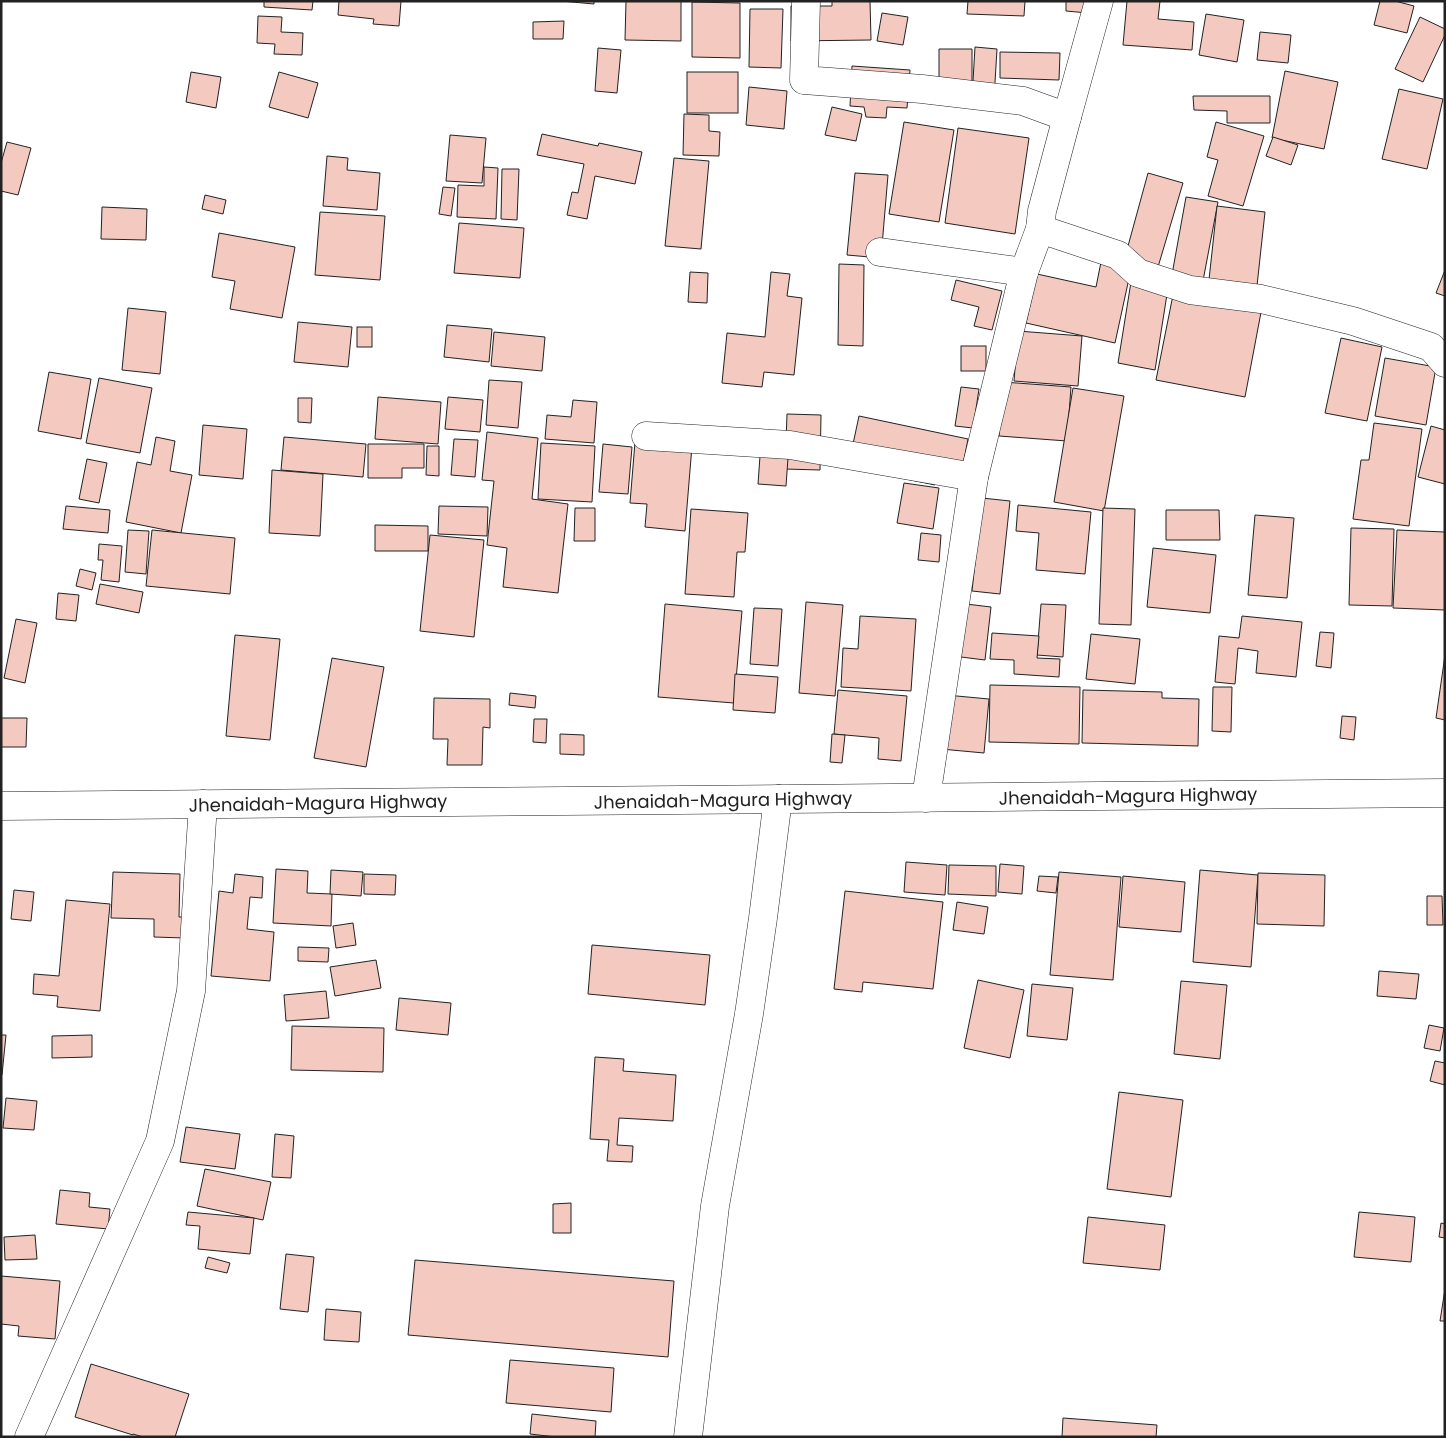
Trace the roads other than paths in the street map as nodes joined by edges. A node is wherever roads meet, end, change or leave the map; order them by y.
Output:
1 (806, 1) edge
2 (1099, 1) edge
3 (1067, 117) junction
4 (1040, 229) junction
5 (880, 252) dead end
6 (1024, 272) junction
7 (1445, 363) edge
8 (646, 436) dead end
9 (974, 477) junction
10 (1445, 793) edge
11 (926, 798) junction
12 (778, 799) junction
13 (203, 804) junction
14 (1, 806) edge
15 (29, 1437) edge
16 (688, 1437) edge

1 - 3 main road
2 - 3 main road
3 - 4 main road
4 - 6 main road
4 - 7 main road
5 - 6 main road
6 - 9 main road
8 - 9 main road
9 - 11 main road
10 - 11 main road, Jhenaidah-Magura Highway
11 - 12 main road, Jhenaidah-Magura Highway
12 - 13 main road, Jhenaidah-Magura Highway
12 - 16 main road
13 - 14 main road, Jhenaidah-Magura Highway
13 - 15 main road

